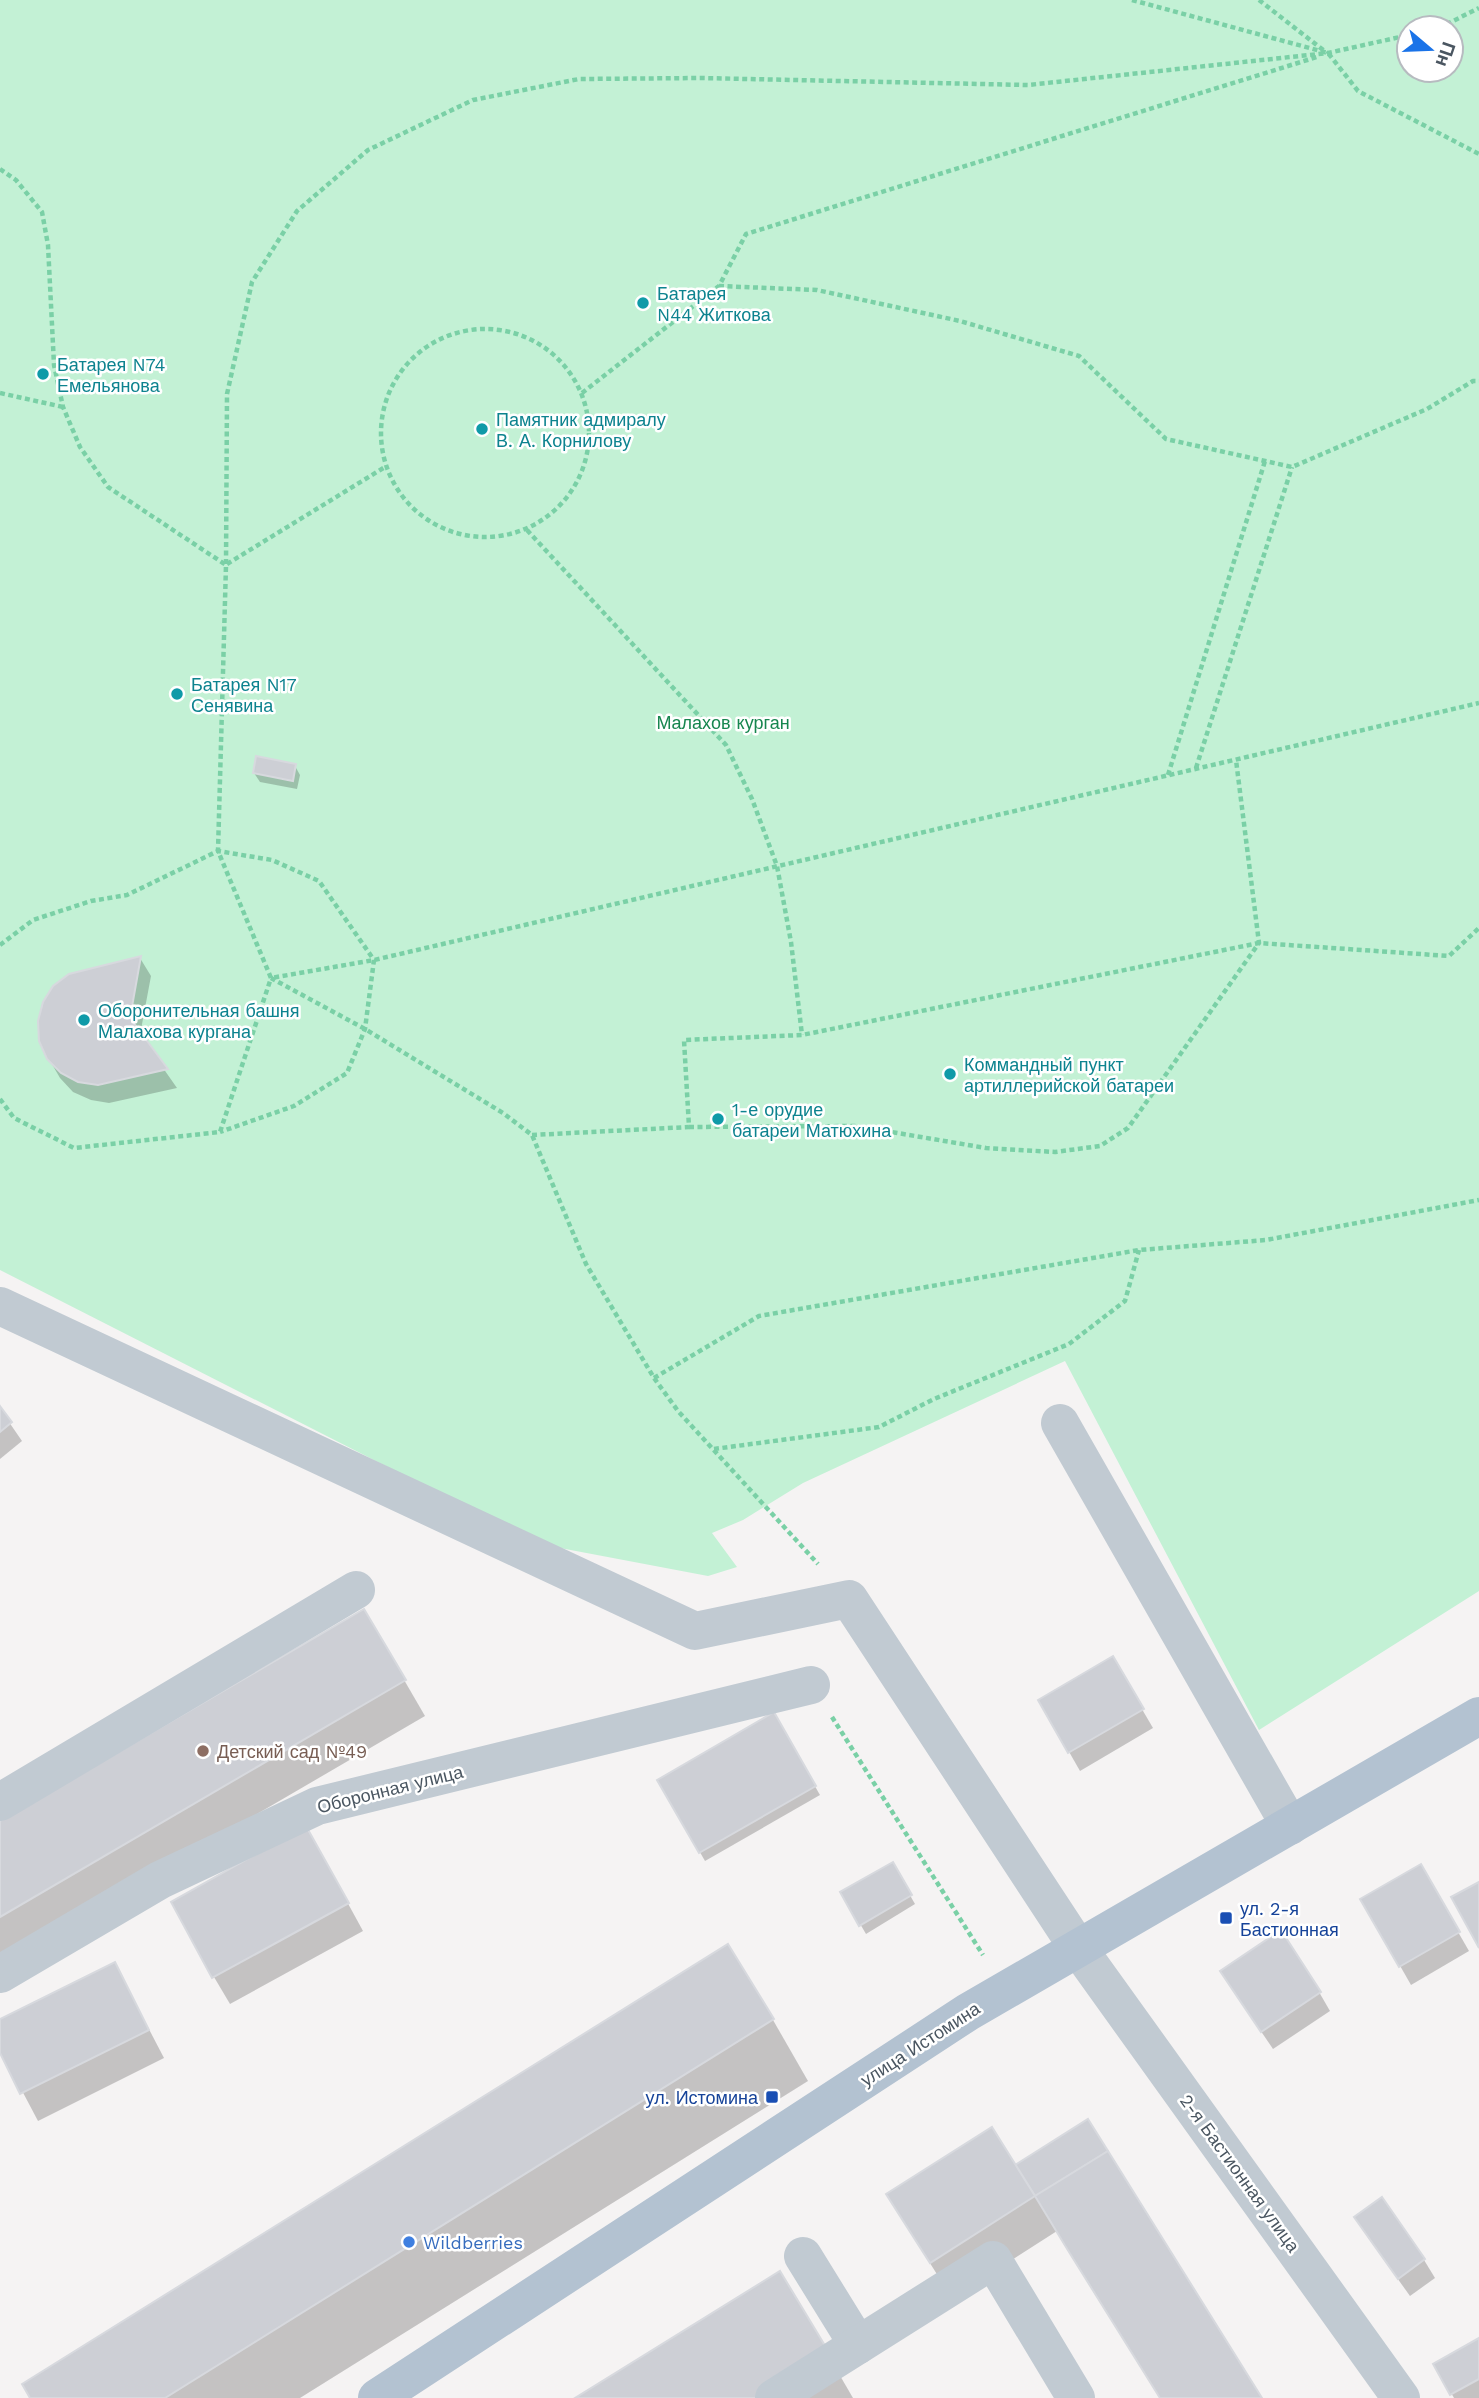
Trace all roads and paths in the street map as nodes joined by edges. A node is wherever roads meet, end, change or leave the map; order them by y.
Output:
1 (1132, 0) edge
2 (1259, 0) edge
3 (1395, 38) edge
4 (1328, 53) junction
5 (1479, 154) edge
6 (0, 169) edge
7 (719, 286) junction
8 (1479, 381) edge
9 (0, 393) edge
10 (582, 393) junction
11 (63, 407) junction
12 (1265, 461) junction
13 (385, 467) junction
14 (1292, 467) junction
15 (527, 530) junction
16 (226, 565) junction
17 (1479, 703) edge
18 (1236, 760) junction
19 (1196, 768) junction
20 (1168, 775) junction
21 (218, 851) junction
22 (777, 866) junction
23 (1479, 928) edge
24 (1259, 943) junction
25 (0, 946) edge
26 (374, 960) junction
27 (271, 978) junction
28 (365, 1029) junction
29 (802, 1035) junction
30 (0, 1099) edge
31 (689, 1127) junction
32 (220, 1132) junction
33 (532, 1135) junction
34 (1479, 1200) edge
35 (1139, 1250) junction
36 (0, 1306) edge
37 (654, 1378) junction
38 (1060, 1423) dead end
39 (713, 1449) junction
40 (356, 1590) dead end
41 (849, 1599) junction
42 (811, 1685) joint
43 (1479, 1716) edge
44 (0, 1802) edge
45 (1290, 1826) junction
46 (1078, 1948) junction
47 (990, 1966) dead end
48 (0, 1974) edge
49 (962, 2016) junction
50 (803, 2256) dead end
51 (858, 2345) junction
52 (371, 2398) edge
53 (377, 2398) edge
54 (774, 2398) edge
55 (1076, 2398) edge
56 (1401, 2398) edge

1 - 4 path
2 - 4 path
3 - 4 path
4 - 5 path
4 - 7 path
4 - 16 path
6 - 11 path
7 - 10 path
7 - 12 path
8 - 14 path
9 - 11 path
10 - 13 path
10 - 15 path
11 - 16 path
12 - 14 path
12 - 20 path
13 - 15 path
13 - 16 path
14 - 19 path
15 - 22 path
16 - 21 path
17 - 18 path
18 - 19 path
18 - 24 path
19 - 20 path
20 - 22 path
21 - 25 path
21 - 26 path
21 - 27 path
22 - 26 path
22 - 29 path
23 - 24 path
24 - 29 path
24 - 31 path
26 - 27 path
26 - 28 path
27 - 28 path
27 - 32 path
28 - 32 path
28 - 33 path
29 - 31 path
30 - 32 path
31 - 33 path
33 - 37 path
34 - 35 path
35 - 37 path
35 - 39 path
36 - 41 street
37 - 39 path
38 - 45 street
39 - 41 path
40 - 44 street
41 - 46 street, 2-я Бастионная улица
42 - 47 path
42 - 48 street, Оборонная улица
43 - 45 main road, улица Истомина
45 - 46 main road, улица Истомина
46 - 49 main road, улица Истомина
46 - 56 street, 2-я Бастионная улица
49 - 52 main road
49 - 53 main road, улица Истомина
50 - 51 street
51 - 54 street
51 - 55 street

